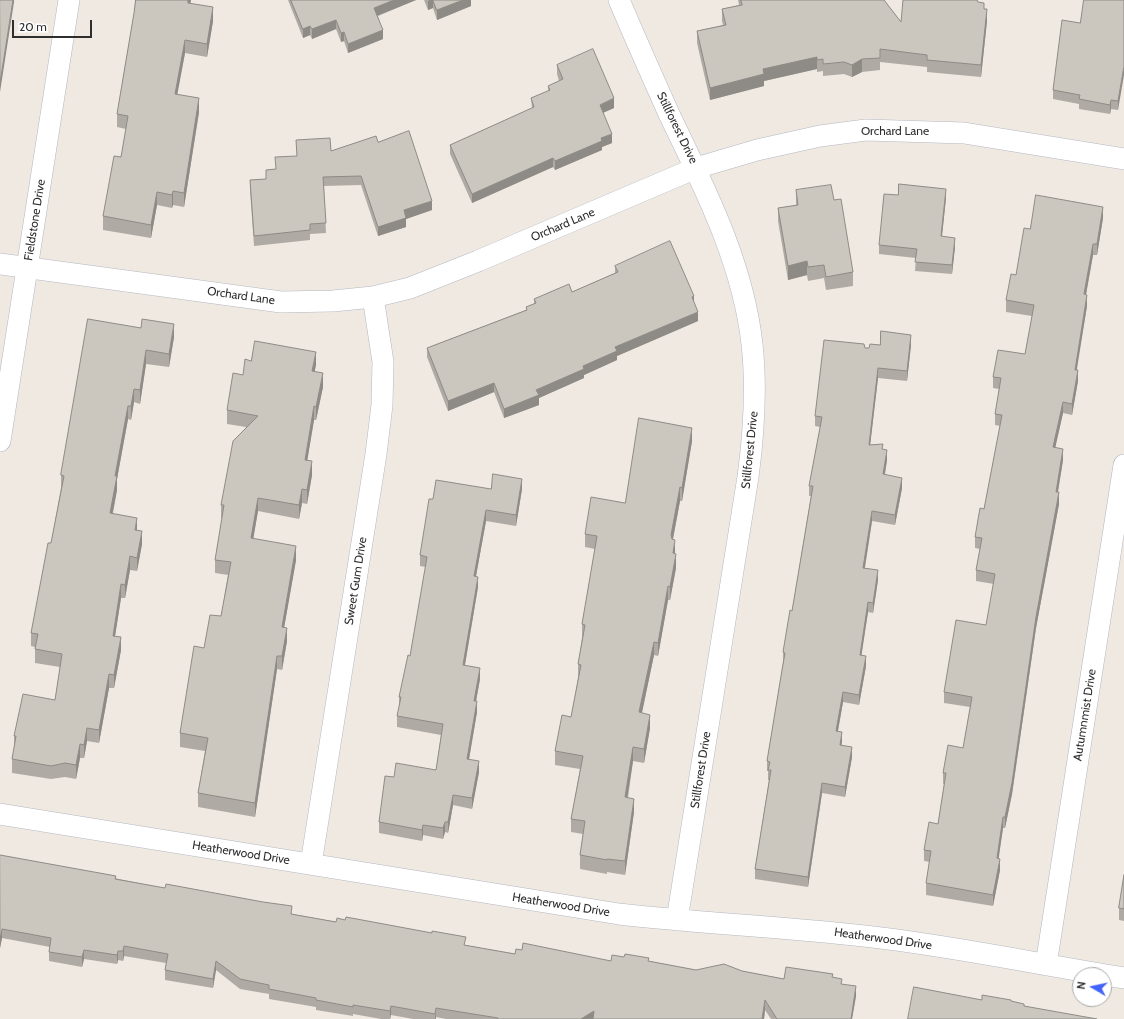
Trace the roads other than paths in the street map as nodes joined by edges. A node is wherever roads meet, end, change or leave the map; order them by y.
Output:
1 (69, 0) edge
2 (619, 0) edge
3 (1124, 159) edge
4 (696, 168) junction
5 (0, 264) edge
6 (27, 268) junction
7 (374, 297) junction
8 (0, 441) edge
9 (1124, 465) edge
10 (0, 814) edge
11 (311, 864) junction
12 (677, 920) junction
13 (1046, 965) junction
14 (1124, 978) edge

1 - 6 street, Fieldstone Drive
2 - 4 street, Stillforest Drive
3 - 4 street, Orchard Lane
4 - 7 street, Orchard Lane
4 - 12 street, Stillforest Drive
5 - 6 street, Orchard Lane
6 - 7 street, Orchard Lane
6 - 8 street, Fieldstone Drive
7 - 11 street, Sweet Gum Drive
9 - 13 street, Autumnmist Drive
10 - 11 street, Heatherwood Drive
11 - 12 street, Heatherwood Drive
12 - 13 street, Heatherwood Drive
13 - 14 street, Heatherwood Drive

